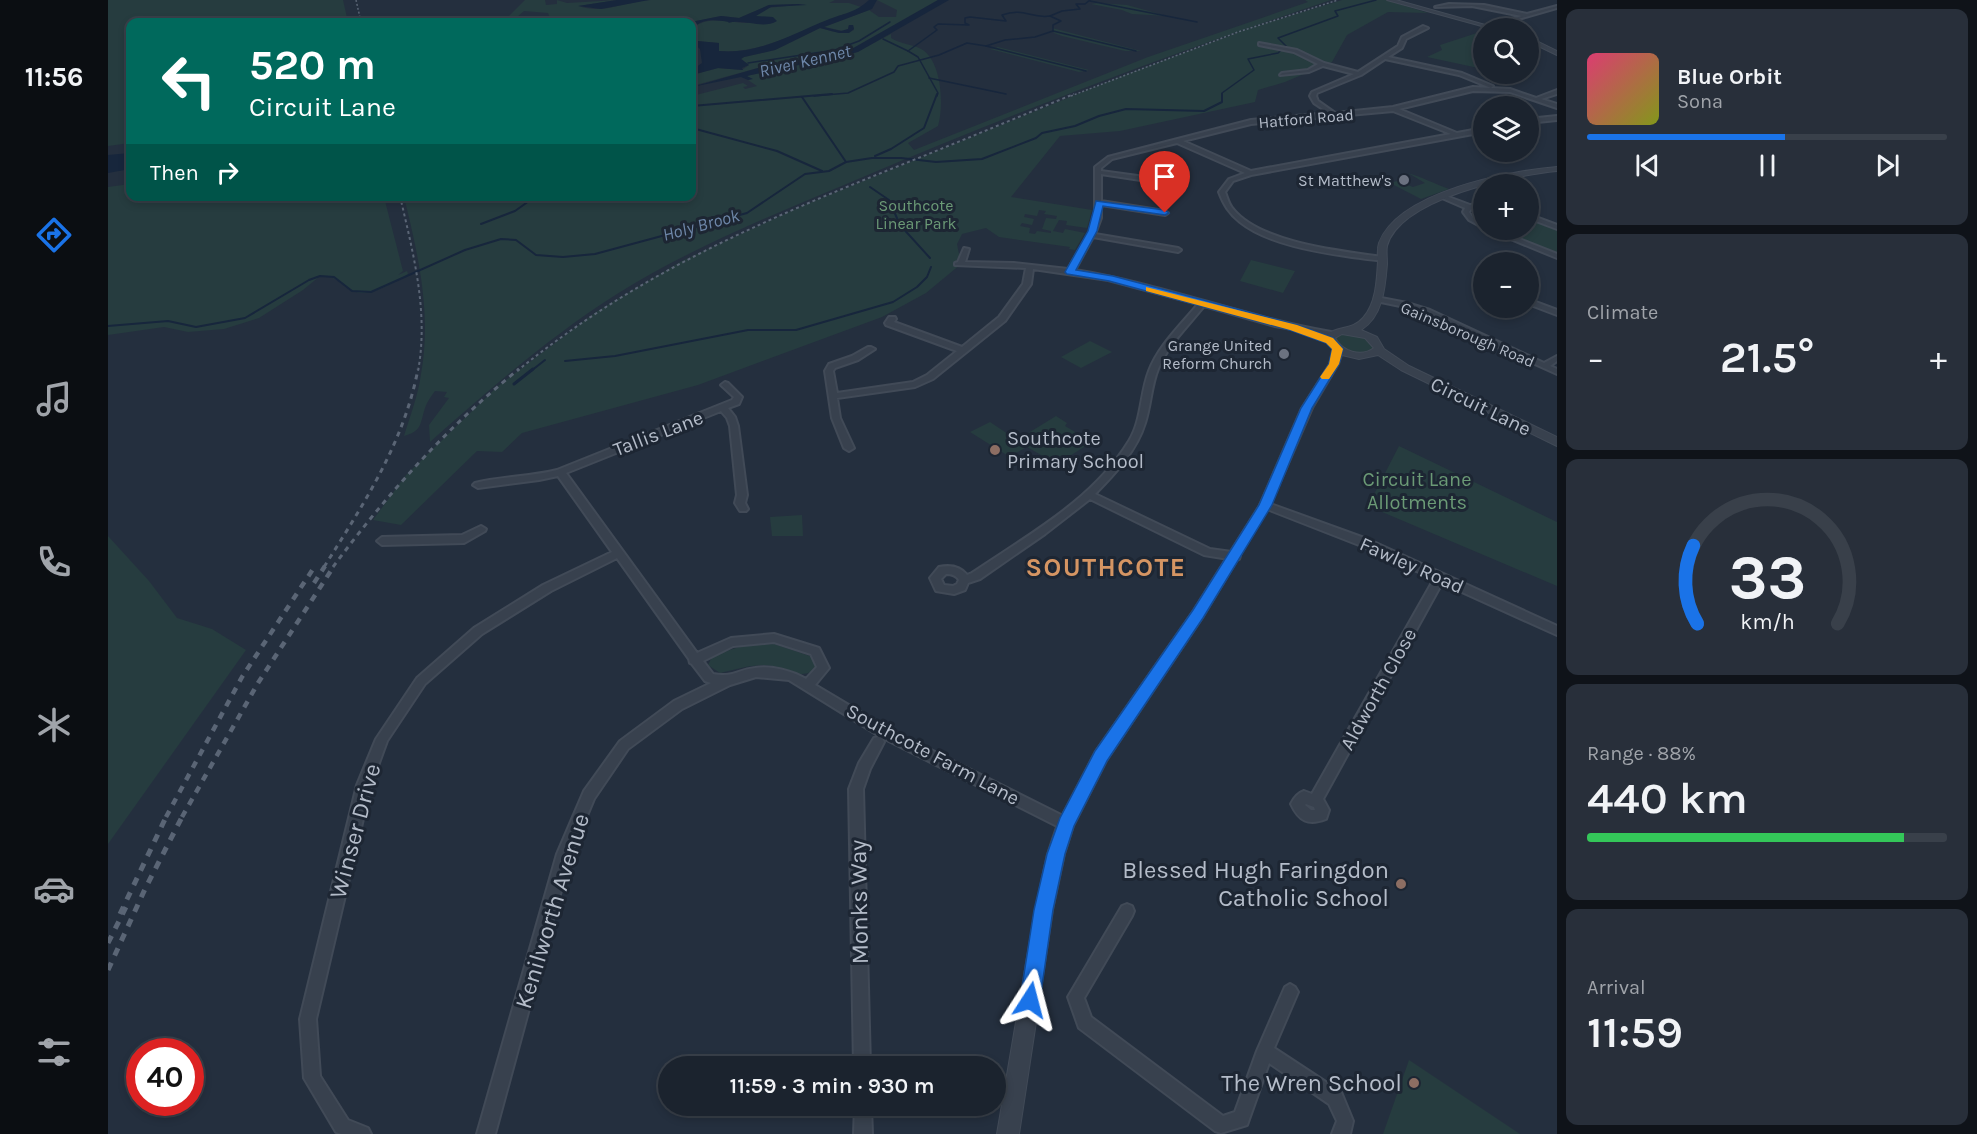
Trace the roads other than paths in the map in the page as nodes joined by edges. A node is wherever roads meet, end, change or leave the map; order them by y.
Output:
1 (1390, 0) edge
2 (1477, 2) edge
3 (1437, 7) dead end
4 (1557, 8) edge
5 (1530, 16) junction
6 (1523, 18) edge
7 (1473, 23) edge
8 (1425, 27) dead end
9 (1261, 44) dead end
10 (1539, 44) edge
11 (1557, 53) edge
12 (1385, 58) junction
13 (1322, 64) junction
14 (1282, 74) dead end
15 (1359, 74) junction
16 (1494, 89) junction
17 (1557, 92) edge
18 (1524, 96) edge
19 (1539, 98) edge
20 (1539, 100) edge
21 (1557, 106) edge
22 (1393, 109) junction
23 (1335, 115) junction
24 (1546, 118) junction
25 (1557, 118) edge
26 (1539, 119) edge
27 (1557, 125) edge
28 (1473, 132) edge
29 (1458, 135) junction
30 (1178, 141) junction
31 (1557, 169) edge
32 (1097, 172) junction
33 (1250, 173) junction
34 (1167, 182) dead end
35 (1444, 197) junction
36 (1099, 203) junction
37 (1469, 207) junction
38 (1473, 207) edge
39 (1165, 213) dead end
40 (1473, 220) edge
41 (1539, 220) edge
42 (1557, 227) edge
43 (1091, 235) junction
44 (1517, 240) edge
45 (966, 249) dead end
46 (1178, 250) dead end
47 (1557, 256) edge
48 (1382, 259) junction
49 (1030, 267) junction
50 (1070, 272) junction
51 (1379, 299) junction
52 (1203, 303) junction
53 (1539, 306) edge
54 (1557, 313) edge
55 (1371, 316) junction
56 (892, 319) dead end
57 (1353, 331) junction
58 (1330, 337) junction
59 (1370, 337) junction
60 (871, 349) dead end
61 (1338, 349) junction
62 (964, 351) junction
63 (1374, 352) junction
64 (1350, 354) junction
65 (1557, 358) edge
66 (1334, 364) junction
67 (1544, 366) junction
68 (1557, 372) edge
69 (725, 385) dead end
70 (834, 396) junction
71 (723, 408) junction
72 (1557, 442) edge
73 (849, 448) dead end
74 (560, 472) junction
75 (478, 485) dead end
76 (1089, 495) junction
77 (1266, 505) junction
78 (743, 509) dead end
79 (481, 529) dead end
80 (382, 540) dead end
81 (619, 553) junction
82 (1235, 556) junction
83 (1440, 577) junction
84 (964, 580) dead end
85 (1557, 631) edge
86 (694, 660) junction
87 (726, 681) junction
88 (808, 684) junction
89 (878, 742) dead end
90 (1315, 801) dead end
91 (1066, 824) junction
92 (1127, 911) dead end
93 (1290, 992) dead end
94 (1265, 1051) junction
95 (862, 1056) edge
96 (863, 1116) edge
97 (362, 1134) edge
98 (486, 1134) edge
99 (863, 1134) edge
100 (1008, 1134) edge
101 (1341, 1134) edge

1 - 7 street
2 - 3 street
2 - 5 street
4 - 5 street
5 - 6 street
8 - 12 street
9 - 13 street
10 - 11 street
12 - 15 street
12 - 16 street
13 - 14 street
13 - 15 street
15 - 23 street
16 - 18 street, Hatford Road
16 - 22 street, Hatford Road
17 - 19 street
20 - 21 street, Hatford Road
22 - 23 street, Hatford Road
22 - 29 street
23 - 30 street, Hatford Road
24 - 25 street
24 - 26 street
24 - 27 street
28 - 29 street
29 - 33 street
30 - 32 street, Hatford Road
30 - 33 street
31 - 35 street
32 - 34 street
32 - 36 street
33 - 48 street
35 - 37 street
35 - 48 street
36 - 39 street
36 - 43 street
37 - 38 street
37 - 40 street
41 - 42 street
43 - 46 street
43 - 50 street
44 - 47 street
45 - 49 street
48 - 51 street
49 - 50 street
49 - 62 street
50 - 52 street
51 - 55 street
51 - 67 street, Gainsborough Road
52 - 58 street
52 - 76 street
53 - 54 street
55 - 57 street
55 - 59 street
56 - 62 street
57 - 58 street
57 - 59 street
58 - 61 street, Circuit Lane
59 - 63 street
60 - 70 street
61 - 64 street, Circuit Lane
61 - 66 street
62 - 70 street
63 - 64 street, Circuit Lane
63 - 72 street, Circuit Lane
64 - 66 street
65 - 67 street
66 - 77 street
67 - 68 street, Gainsborough Road
69 - 71 street, Tallis Lane
70 - 73 street
71 - 74 street, Tallis Lane
71 - 78 street
74 - 75 street, Tallis Lane
74 - 81 street
76 - 82 street
76 - 84 street
77 - 82 street
77 - 83 street, Fawley Road
79 - 80 street
81 - 86 street
81 - 97 street, Winser Drive
82 - 91 street
83 - 85 street, Fawley Road
83 - 90 street, Aldworth Close
86 - 87 street
86 - 88 street
87 - 88 street, Southcote Farm Lane
87 - 98 street, Kenilworth Avenue
88 - 91 street, Southcote Farm Lane
89 - 95 street, Monks Way
91 - 100 street
92 - 94 street
93 - 94 street
94 - 101 street
96 - 99 street

